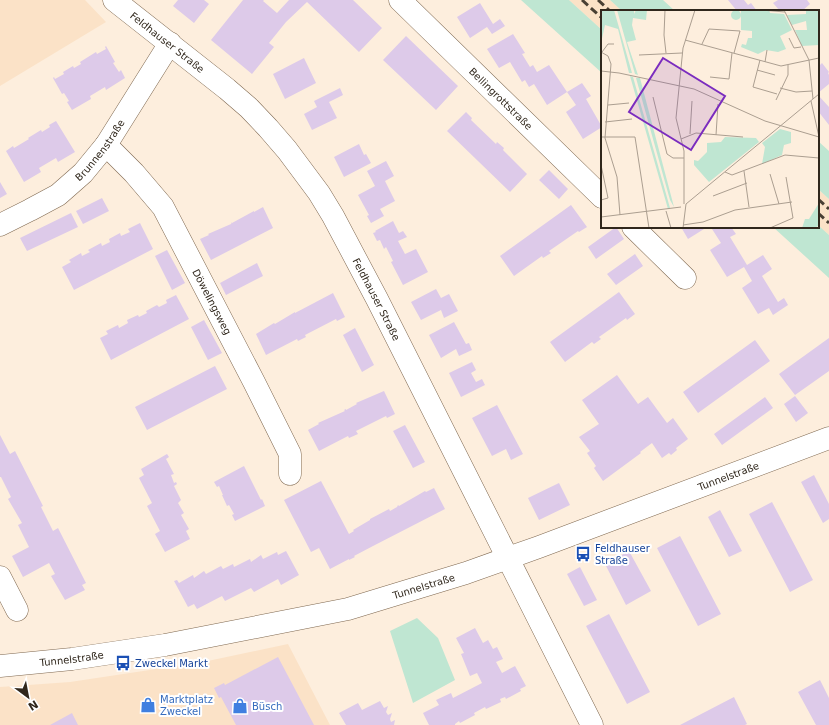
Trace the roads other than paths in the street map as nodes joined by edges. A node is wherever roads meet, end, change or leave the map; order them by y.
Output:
1 (114, 0) edge
2 (400, 0) edge
3 (170, 43) junction
4 (106, 145) junction
5 (601, 196) edge
6 (0, 225) edge
7 (634, 228) edge
8 (686, 278) dead end
9 (829, 438) edge
10 (290, 474) dead end
11 (508, 558) junction
12 (0, 577) edge
13 (17, 610) dead end
14 (0, 666) edge
15 (592, 725) edge

1 - 3 street, Feldhauser Straße
2 - 5 street, Bellingrottstraße
3 - 4 street, Brunnenstraße
3 - 11 street, Feldhauser Straße
4 - 6 street, Brunnenstraße
4 - 10 street, Döwelingsweg
7 - 8 street
9 - 11 street, Tunnelstraße
11 - 14 street, Tunnelstraße
11 - 15 street, Feldhauser Straße
12 - 13 street

